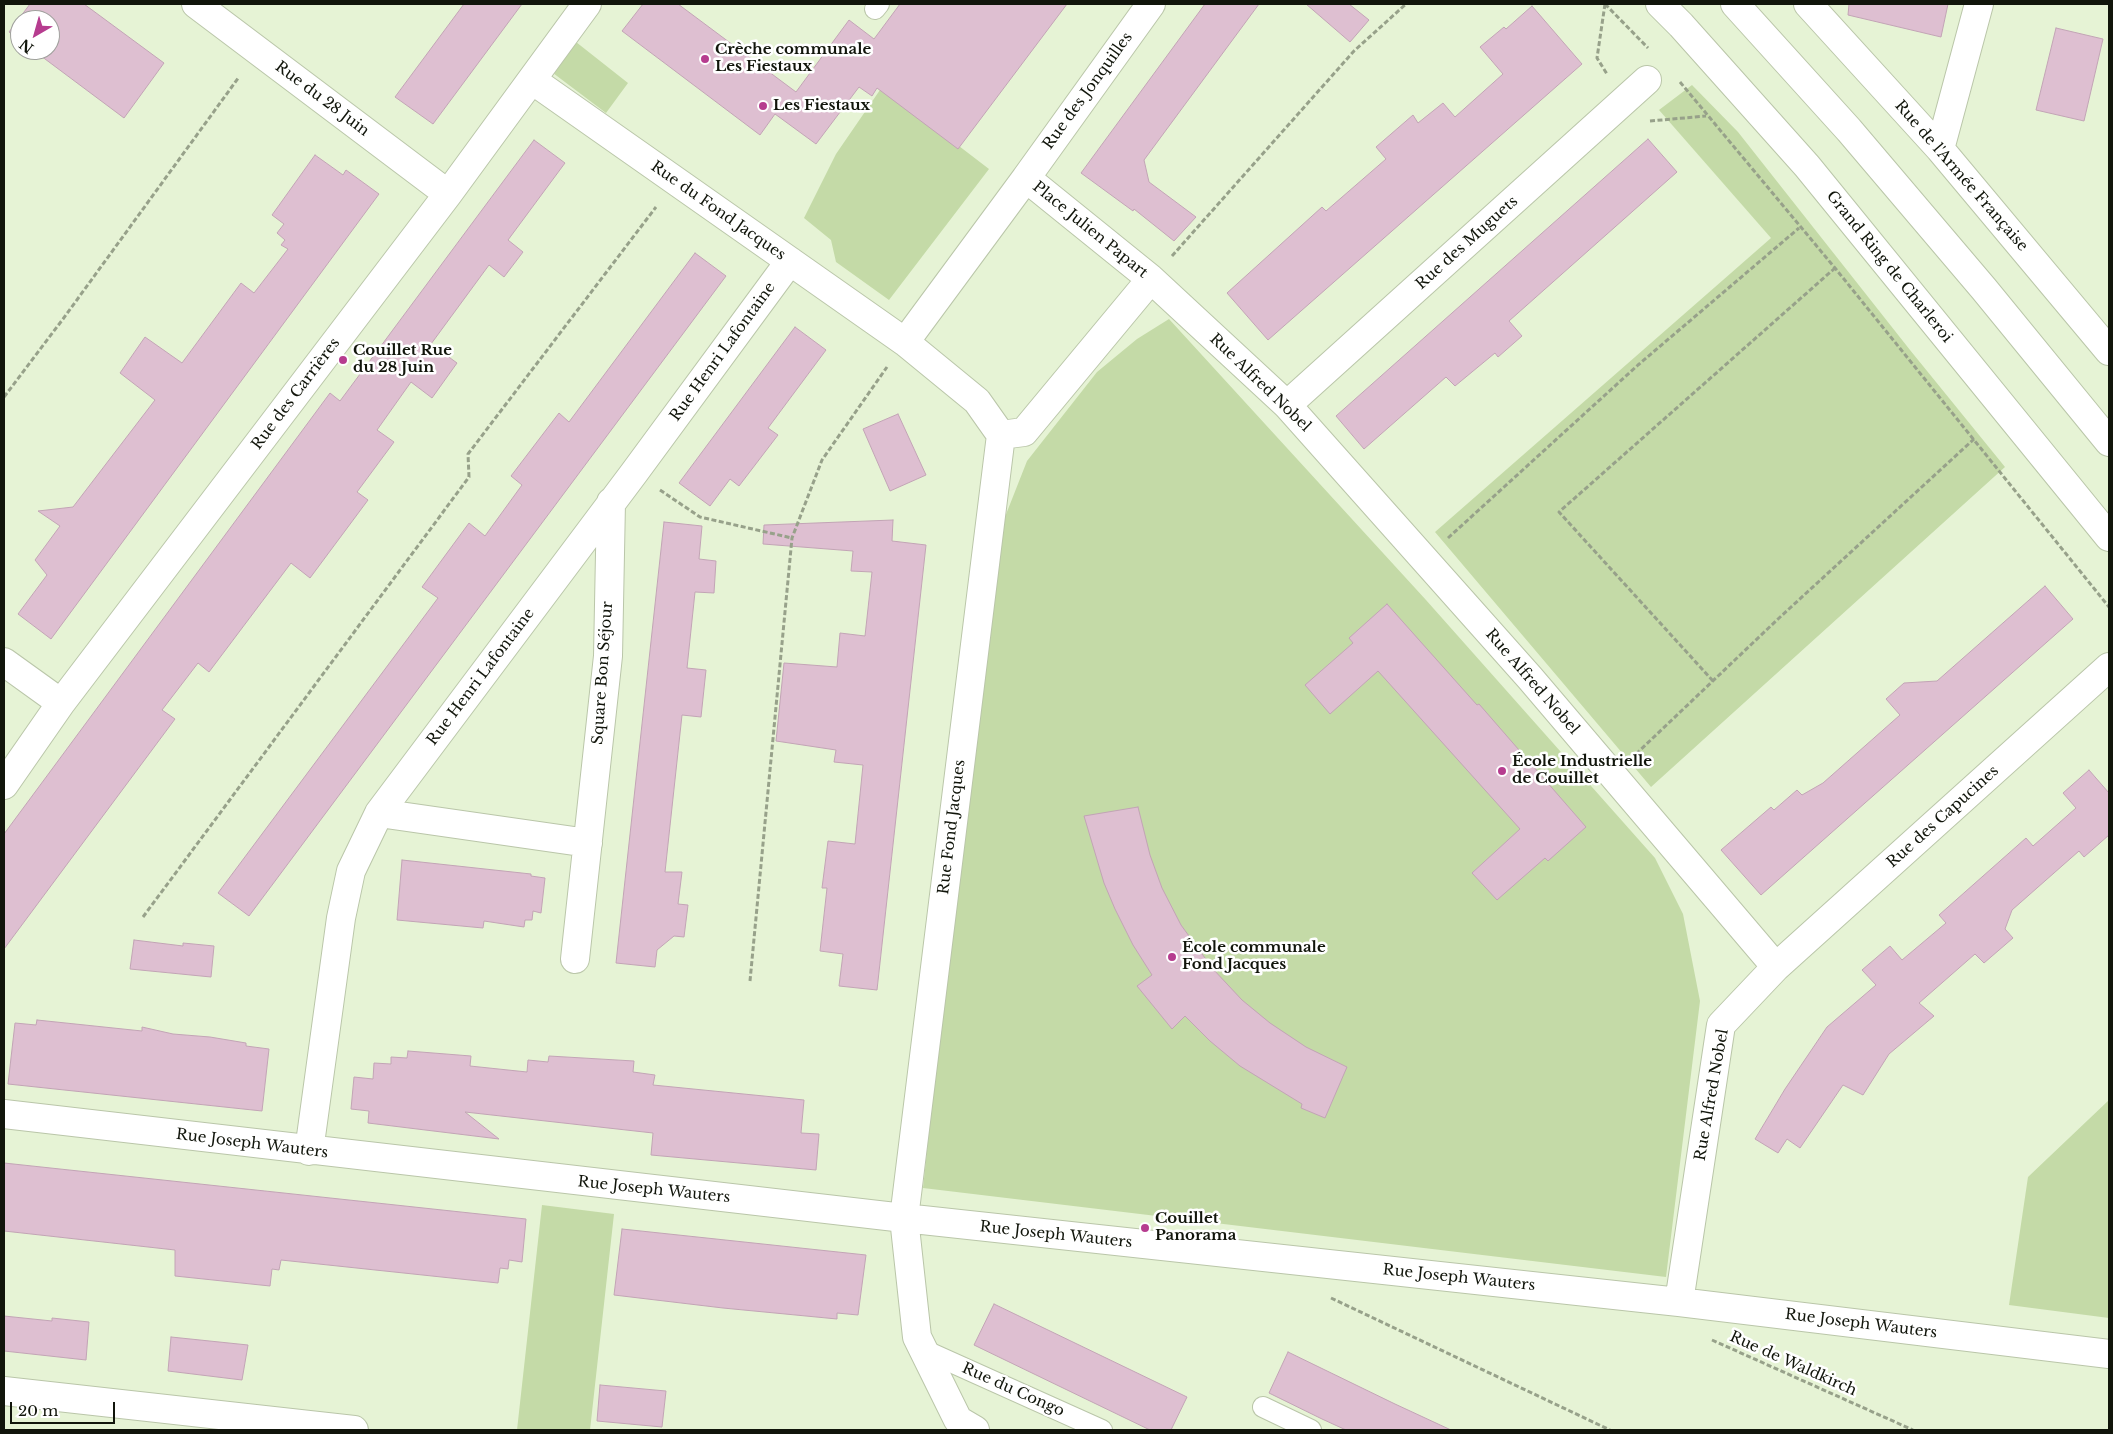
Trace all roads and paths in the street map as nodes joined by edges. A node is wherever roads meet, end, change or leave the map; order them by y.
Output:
1 (196, 4) edge
2 (587, 4) edge
3 (1151, 4) edge
4 (1406, 4) edge
5 (1605, 4) edge
6 (1660, 4) edge
7 (1735, 4) edge
8 (1808, 4) edge
9 (1979, 4) edge
10 (1650, 50) dead end
11 (258, 51) junction
12 (1674, 76) dead end
13 (532, 80) junction
14 (1647, 80) dead end
15 (1940, 149) junction
16 (1026, 178) junction
17 (676, 181) junction
18 (448, 194) junction
19 (1799, 228) junction
20 (790, 261) junction
21 (1835, 268) junction
22 (1151, 279) junction
23 (905, 342) junction
24 (2109, 351) edge
25 (4, 397) edge
26 (1287, 406) junction
27 (1001, 435) junction
28 (1974, 439) junction
29 (2109, 442) edge
30 (634, 473) junction
31 (611, 502) junction
32 (2109, 537) edge
33 (792, 538) junction
34 (1424, 560) junction
35 (2109, 607) edge
36 (4, 662) edge
37 (2109, 667) edge
38 (1713, 682) junction
39 (61, 703) junction
40 (1613, 776) junction
41 (4, 784) edge
42 (379, 814) junction
43 (588, 843) junction
44 (143, 917) dead end
45 (575, 959) dead end
46 (1776, 967) junction
47 (750, 981) dead end
48 (4, 1114) edge
49 (308, 1151) junction
50 (904, 1218) junction
51 (1327, 1296) dead end
52 (1679, 1302) junction
53 (924, 1350) junction
54 (2109, 1354) edge
55 (4, 1391) edge
56 (1263, 1407) dead end
57 (354, 1430) edge
58 (975, 1430) edge
59 (1102, 1430) edge
60 (1311, 1430) edge
61 (1610, 1430) edge
62 (1913, 1430) edge

1 - 11 main road, Rue du 28 Juin
2 - 13 main road, Rue des Carrières
3 - 16 main road, Rue des Jonquilles
4 - 22 path
5 - 10 path
6 - 32 main road, Grand Ring de Charleroi
7 - 29 main road
8 - 15 main road, Rue de l'Armée Française
9 - 15 main road
11 - 18 main road, Rue du 28 Juin
11 - 25 path
12 - 19 path
13 - 17 main road, Rue du Fond Jacques
13 - 18 main road, Rue des Carrières
14 - 26 main road, Rue des Muguets
15 - 24 main road, Rue de l'Armée Française
16 - 22 main road, Place Julien Papart
16 - 23 main road, Place Julien Papart
17 - 20 main road, Rue du Fond Jacques
17 - 44 path
18 - 39 main road, Rue des Carrières
19 - 21 path
19 - 34 path
20 - 23 main road, Rue du Fond Jacques
20 - 30 main road, Rue Henri Lafontaine
21 - 28 path
21 - 38 path
22 - 26 main road, Rue Alfred Nobel
22 - 27 main road, Place Julien Papart
23 - 27 main road
23 - 33 path
26 - 34 main road, Rue Alfred Nobel
27 - 50 main road, Rue Fond Jacques
28 - 35 path
28 - 38 path
30 - 31 main road, Rue Henri Lafontaine
30 - 33 path
31 - 42 main road, Rue Henri Lafontaine
31 - 43 main road, Square Bon Séjour
33 - 47 path
34 - 40 main road, Rue Alfred Nobel
36 - 39 main road
37 - 46 main road, Rue des Capucines
38 - 40 path
39 - 41 main road, Rue des Carrières
40 - 46 main road, Rue Alfred Nobel
42 - 43 main road
42 - 49 main road, Rue Henri Lafontaine
43 - 45 main road, Square Bon Séjour
46 - 52 main road, Rue Alfred Nobel
48 - 49 main road, Rue Joseph Wauters
49 - 50 main road, Rue Joseph Wauters
50 - 52 main road, Rue Joseph Wauters
50 - 53 main road, Rue Fond Jacques
51 - 61 path
52 - 54 main road, Rue Joseph Wauters
52 - 62 path, Rue de Waldkirch
53 - 58 main road, Rue Fond Jacques
53 - 59 lane, Rue du Congo
55 - 57 main road
56 - 60 lane

